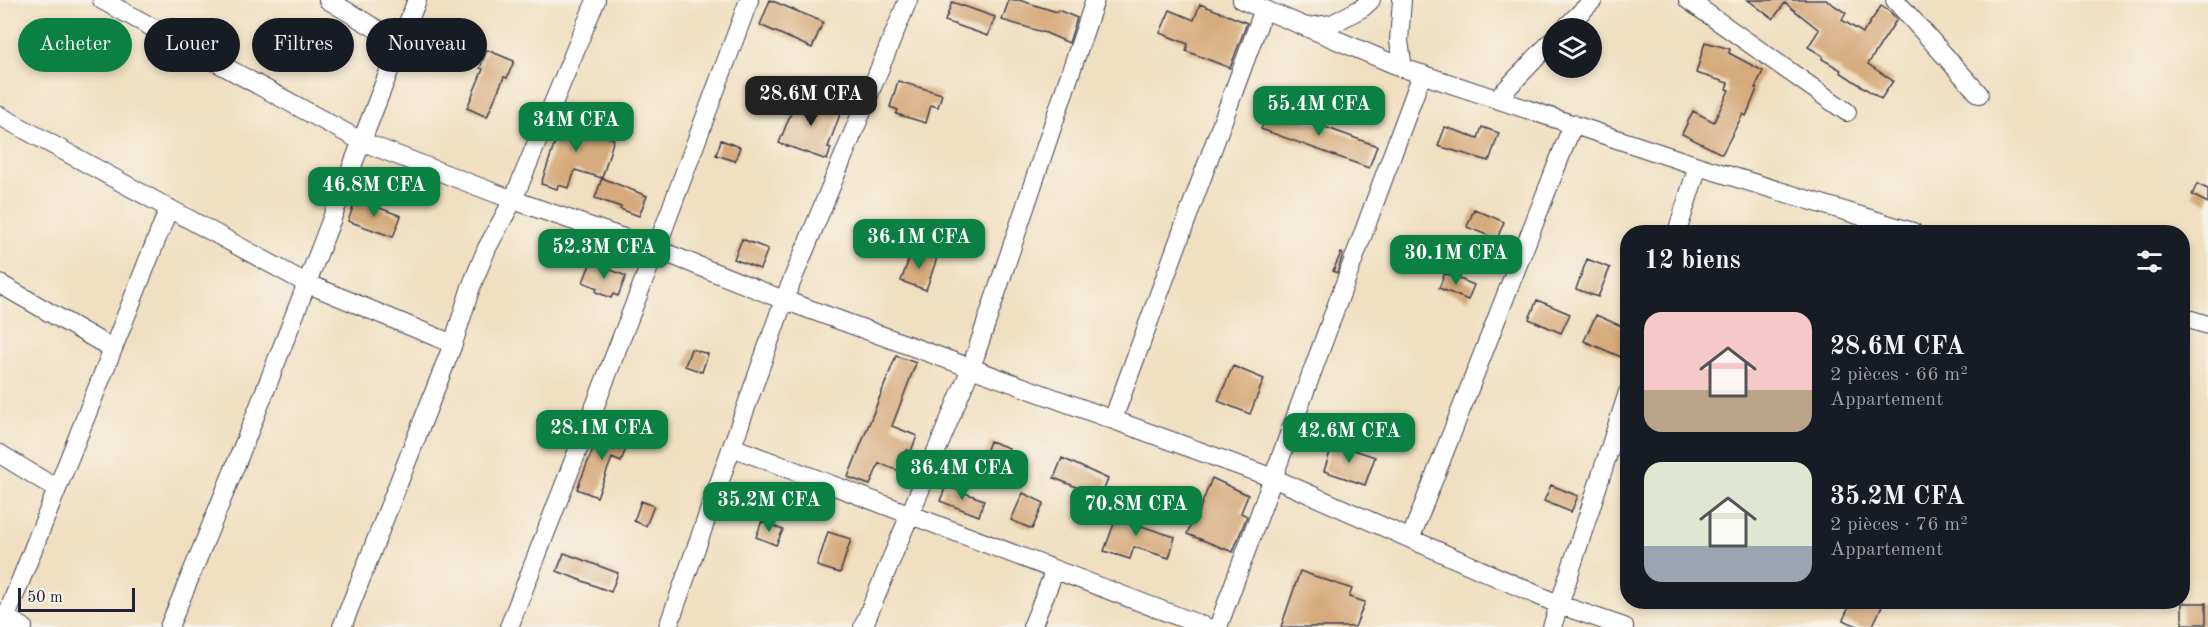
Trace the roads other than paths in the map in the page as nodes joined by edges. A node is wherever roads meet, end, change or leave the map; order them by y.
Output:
1 (102, 0) edge
2 (328, 0) edge
3 (417, 0) edge
4 (596, 0) edge
5 (749, 0) edge
6 (908, 0) edge
7 (1095, 0) edge
8 (1242, 0) edge
9 (1371, 0) edge
10 (1402, 0) edge
11 (1593, 0) edge
12 (1895, 0) edge
13 (1693, 2) edge
14 (1264, 9) junction
15 (410, 18) edge
16 (1575, 18) edge
17 (366, 23) edge
18 (1305, 28) junction
19 (1542, 52) edge
20 (1403, 68) junction
21 (389, 72) edge
22 (1422, 74) junction
23 (1979, 94) dead end
24 (1497, 99) junction
25 (1847, 112) dead end
26 (0, 116) edge
27 (1573, 124) junction
28 (363, 142) junction
29 (1698, 166) junction
30 (513, 200) junction
31 (169, 208) junction
32 (1679, 225) edge
33 (1890, 225) edge
34 (656, 249) junction
35 (306, 283) junction
36 (0, 284) edge
37 (784, 300) junction
38 (2190, 319) edge
39 (2208, 325) edge
40 (453, 344) junction
41 (113, 349) junction
42 (971, 368) junction
43 (1113, 419) junction
44 (1620, 444) edge
45 (732, 447) junction
46 (0, 454) edge
47 (1273, 478) junction
48 (57, 489) junction
49 (911, 515) junction
50 (1411, 537) junction
51 (1055, 570) junction
52 (1560, 605) junction
53 (3, 620) edge
54 (23, 627) edge
55 (169, 627) edge
56 (342, 627) edge
57 (509, 627) edge
58 (668, 627) edge
59 (863, 627) edge
60 (1032, 627) edge
61 (1206, 627) edge
62 (1218, 627) edge
63 (1552, 627) edge
64 (1624, 627) edge

1 - 28 street
2 - 17 street
3 - 15 street
4 - 30 street
5 - 34 street
6 - 37 street
7 - 42 street
8 - 14 street
9 - 18 street
10 - 20 street
11 - 16 street
12 - 23 street
13 - 25 street
14 - 18 street
14 - 43 street
18 - 20 street
19 - 24 street
20 - 22 street
21 - 28 street
22 - 24 street
22 - 47 street
24 - 27 street
26 - 31 street
27 - 29 street
27 - 50 street
28 - 30 street
28 - 35 street
29 - 32 street
29 - 33 street
30 - 34 street
30 - 40 street
31 - 35 street
31 - 41 street
34 - 37 street
34 - 57 street
35 - 40 street
35 - 55 street
36 - 41 street
37 - 42 street
37 - 45 street
38 - 39 street
40 - 56 street
41 - 48 street
42 - 43 street
42 - 49 street
43 - 47 street
44 - 52 street
45 - 49 street
45 - 58 street
46 - 48 street
47 - 50 street
47 - 62 street
48 - 53 street
49 - 51 street
49 - 59 street
50 - 52 street
51 - 60 street
51 - 61 street
52 - 63 street
52 - 64 street
53 - 54 street

